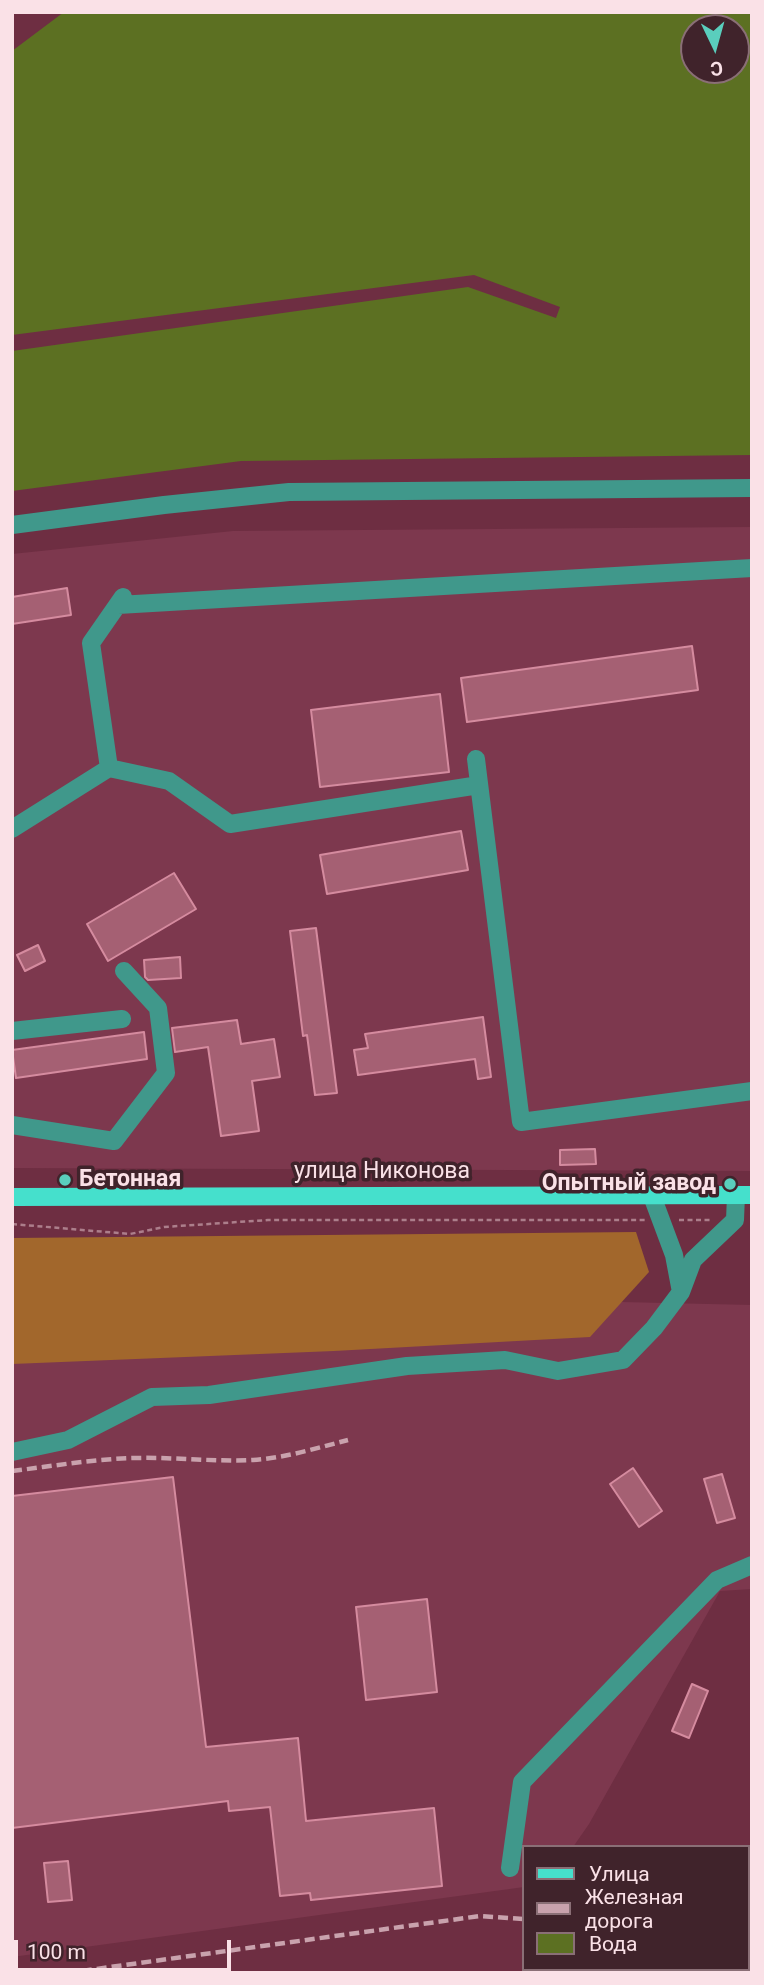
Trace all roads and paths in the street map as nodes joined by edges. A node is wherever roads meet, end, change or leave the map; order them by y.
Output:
1 (752, 488) edge
2 (12, 525) edge
3 (752, 568) edge
4 (476, 759) dead end
5 (109, 768) junction
6 (479, 785) junction
7 (12, 830) edge
8 (124, 971) dead end
9 (122, 1019) dead end
10 (12, 1031) edge
11 (752, 1091) edge
12 (12, 1125) edge
13 (744, 1195) edge
14 (652, 1196) junction
15 (12, 1197) edge
16 (662, 1220) junction
17 (735, 1220) junction
18 (12, 1224) edge
19 (681, 1292) junction
20 (12, 1452) edge
21 (752, 1565) edge
22 (510, 1868) dead end

1 - 2 street
3 - 5 street
4 - 6 street
5 - 6 street
5 - 7 street
6 - 11 street
8 - 12 street
9 - 10 street
13 - 14 main road, улица Никонова
13 - 17 street
14 - 15 main road, улица Никонова
14 - 16 street
16 - 17 path
16 - 18 path
16 - 19 street
17 - 19 street
19 - 20 street
21 - 22 street

